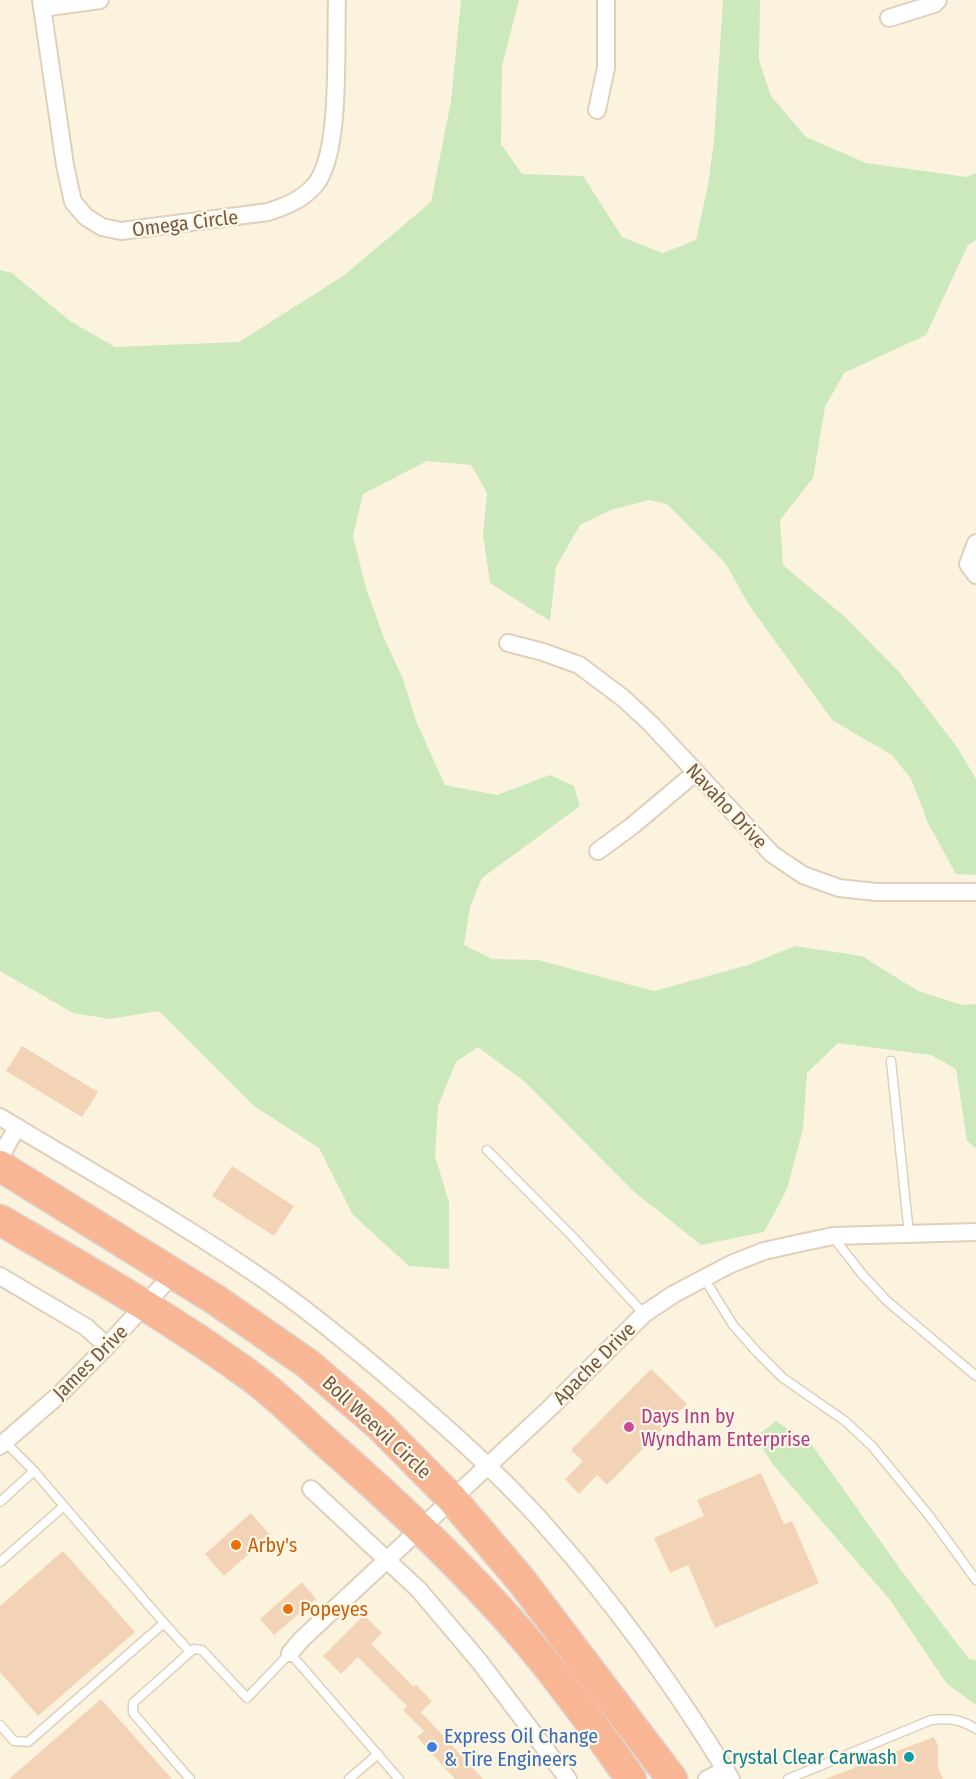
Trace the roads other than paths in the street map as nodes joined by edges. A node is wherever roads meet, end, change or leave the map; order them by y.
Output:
1 (100, 0) edge
2 (338, 0) edge
3 (606, 0) edge
4 (938, 0) edge
5 (41, 4) edge
6 (889, 18) dead end
7 (597, 110) dead end
8 (976, 543) edge
9 (972, 570) edge
10 (508, 643) dead end
11 (695, 773) junction
12 (598, 851) dead end
13 (976, 892) edge
14 (891, 1061) dead end
15 (0, 1117) edge
16 (17, 1127) junction
17 (487, 1150) dead end
18 (0, 1158) edge
19 (0, 1166) edge
20 (0, 1220) edge
21 (976, 1232) edge
22 (909, 1235) junction
23 (833, 1236) junction
24 (174, 1273) junction
25 (0, 1276) edge
26 (704, 1278) junction
27 (145, 1306) junction
28 (644, 1314) junction
29 (107, 1347) junction
30 (976, 1376) edge
31 (2, 1442) edge
32 (488, 1465) junction
33 (34, 1471) junction
34 (311, 1489) dead end
35 (452, 1499) junction
36 (0, 1502) edge
37 (64, 1506) junction
38 (421, 1528) junction
39 (388, 1559) junction
40 (0, 1562) edge
41 (976, 1580) edge
42 (164, 1623) junction
43 (190, 1652) junction
44 (291, 1653) junction
45 (0, 1725) edge
46 (976, 1729) edge
47 (378, 1754) junction
48 (729, 1774) edge
49 (794, 1778) edge
50 (190, 1779) edge
51 (349, 1779) edge
52 (399, 1779) edge
53 (568, 1779) edge
54 (631, 1779) edge
55 (672, 1779) edge
56 (707, 1779) edge

1 - 5 street
2 - 5 street, Omega Circle
3 - 7 street
4 - 6 street
8 - 9 street
10 - 11 street, Navaho Drive
11 - 12 street
11 - 13 street, Navaho Drive
14 - 22 lane
15 - 16 street
16 - 18 street
16 - 32 street
17 - 28 lane
19 - 24 highway, Boll Weevil Circle
20 - 27 highway
21 - 22 street, Apache Drive
22 - 23 street, Apache Drive
23 - 26 street, Apache Drive
23 - 30 lane
24 - 27 street, James Drive
24 - 35 highway, Boll Weevil Circle
25 - 29 street
26 - 28 street, Apache Drive
26 - 41 lane
27 - 29 street, James Drive
27 - 38 highway
28 - 32 street, Apache Drive
29 - 31 street, James Drive
31 - 33 lane
32 - 35 street, Apache Drive
32 - 48 street
33 - 36 lane
33 - 37 lane
34 - 39 street
35 - 38 street, Apache Drive
35 - 55 highway, Boll Weevil Circle
37 - 40 lane
37 - 42 lane
38 - 39 street, Apache Drive
38 - 54 highway
39 - 44 street, Apache Drive
39 - 53 street
42 - 43 lane
42 - 45 lane
43 - 44 lane
43 - 50 lane
44 - 47 lane
46 - 49 lane
47 - 51 lane
47 - 52 lane
48 - 56 street

